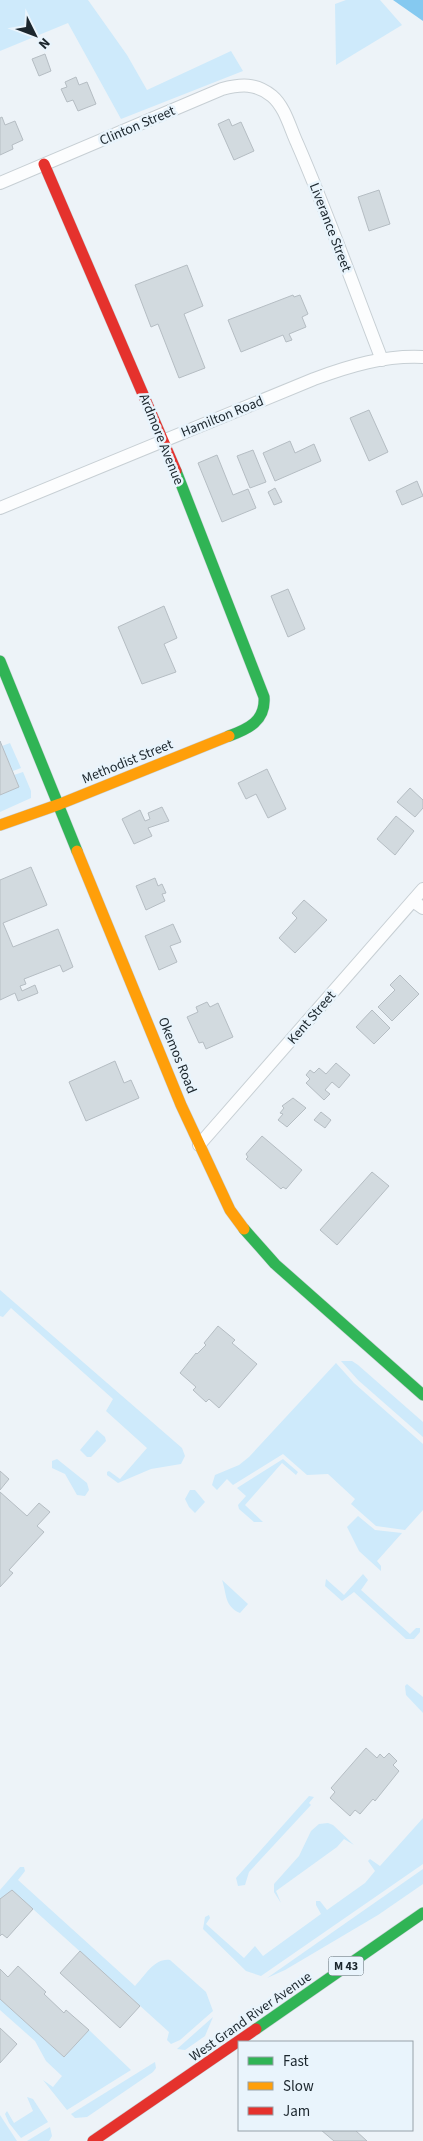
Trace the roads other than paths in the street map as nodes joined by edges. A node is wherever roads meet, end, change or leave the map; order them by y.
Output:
1 (274, 98) joint
2 (44, 164) junction
3 (0, 183) edge
4 (423, 357) edge
5 (382, 360) junction
6 (163, 439) junction
7 (0, 508) edge
8 (0, 662) edge
9 (260, 717) joint
10 (60, 804) junction
11 (0, 825) edge
12 (423, 889) edge
13 (418, 904) edge
14 (199, 1145) junction
15 (423, 1395) edge
16 (423, 1913) edge
17 (93, 2141) edge

1 - 2 street, Clinton Street
1 - 5 street, Liverance Street
2 - 3 street, Clinton Street
2 - 6 main road, Ardmore Avenue
4 - 5 street, Hamilton Road
5 - 6 street, Hamilton Road
6 - 7 street, Hamilton Road
6 - 9 main road, Ardmore Avenue
8 - 10 main road, Okemos Road
9 - 10 main road, Methodist Street
10 - 11 main road, Methodist Street
10 - 14 main road, Okemos Road
12 - 13 street, Kent Street
13 - 14 street, Kent Street
14 - 15 main road, Okemos Road
16 - 17 main road, West Grand River Avenue / M 43

